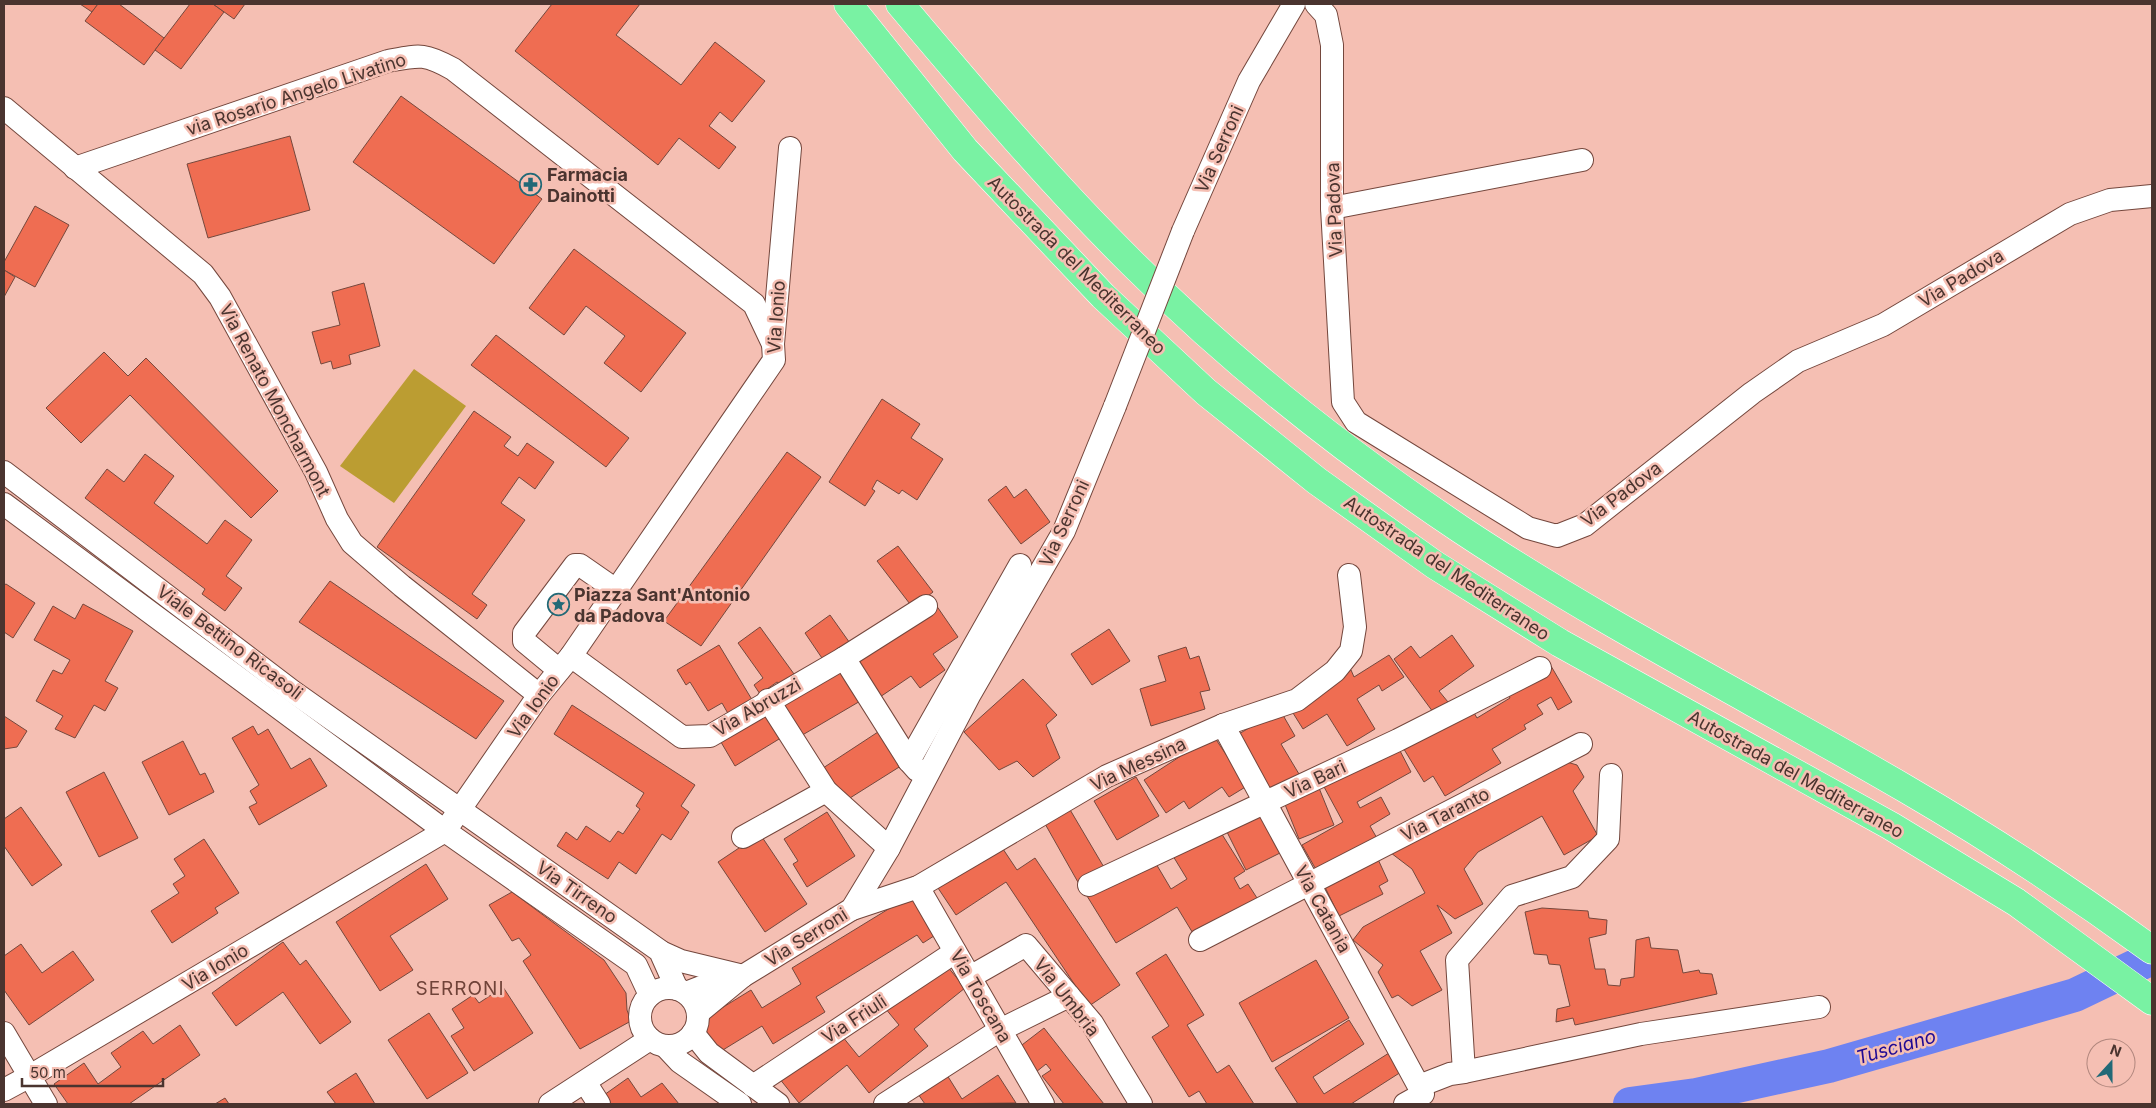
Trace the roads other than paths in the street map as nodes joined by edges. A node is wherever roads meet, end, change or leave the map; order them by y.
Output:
1 (848, 4) edge
2 (900, 4) edge
3 (1294, 4) edge
4 (1316, 4) edge
5 (4, 108) edge
6 (790, 148) dead end
7 (1582, 160) dead end
8 (75, 168) junction
9 (2152, 196) edge
10 (1332, 208) junction
11 (773, 344) junction
12 (4, 472) edge
13 (4, 504) edge
14 (1020, 565) dead end
15 (1349, 575) dead end
16 (616, 590) junction
17 (926, 606) dead end
18 (844, 658) junction
19 (565, 663) junction
20 (1540, 668) dead end
21 (539, 695) junction
22 (768, 700) junction
23 (1223, 725) junction
24 (1581, 744) dead end
25 (909, 761) junction
26 (1611, 775) dead end
27 (924, 778) junction
28 (826, 792) junction
29 (1264, 802) junction
30 (460, 808) junction
31 (445, 831) junction
32 (743, 837) dead end
33 (888, 848) junction
34 (1309, 884) junction
35 (1089, 885) dead end
36 (918, 887) junction
37 (852, 909) junction
38 (1200, 940) dead end
39 (2152, 950) edge
40 (661, 952) junction
41 (956, 952) junction
42 (743, 976) junction
43 (970, 977) junction
44 (681, 991) junction
45 (650, 995) junction
46 (1069, 996) junction
47 (2152, 1002) edge
48 (1818, 1007) dead end
49 (696, 1023) junction
50 (1000, 1030) junction
51 (4, 1033) edge
52 (658, 1043) junction
53 (1464, 1072) junction
54 (30, 1076) junction
55 (585, 1082) junction
56 (754, 1086) junction
57 (4, 1090) edge
58 (1416, 1094) edge
59 (910, 1097) edge
60 (46, 1104) edge
61 (550, 1104) edge
62 (598, 1104) edge
63 (740, 1104) edge
64 (778, 1104) edge
65 (885, 1104) edge
66 (1043, 1104) edge
67 (1141, 1104) edge

1 - 47 highway, Autostrada del Mediterraneo
2 - 39 highway
3 - 27 street, Via Serroni, bridge
4 - 10 street, Via Padova
5 - 8 street, Via Renato Moncharmont
6 - 11 street, Via Ionio
7 - 10 street
8 - 11 street, via Rosario Angelo Livatino
8 - 21 street, Via Renato Moncharmont
9 - 10 street, Via Padova
11 - 16 street, Via Ionio
12 - 30 street, Viale Bettino Ricasoli
13 - 31 street, Viale Bettino Ricasoli
14 - 25 street
15 - 23 street, Via Messina
16 - 19 street, Via Ionio
16 - 19 street
17 - 18 street, Via Abruzzi
18 - 22 street, Via Abruzzi
18 - 25 street
19 - 21 street, Via Ionio
19 - 22 street, Via Abruzzi
20 - 29 street, Via Bari
21 - 30 street, Via Ionio
22 - 28 street
23 - 29 street, Via Catania
23 - 36 street, Via Messina
24 - 34 street, Via Taranto
25 - 27 street
26 - 53 street
27 - 33 street, Via Serroni
28 - 32 street
28 - 33 street
29 - 34 street, Via Catania
29 - 35 street, Via Bari
30 - 31 street, Via Ionio
30 - 40 street, Via Tirreno
31 - 45 street, Via Tirreno
31 - 54 street, Via Ionio
33 - 37 street, Via Serroni
34 - 38 street, Via Taranto
34 - 58 street, Via Catania
36 - 37 street, Via Messina
36 - 41 street, Via Toscana
37 - 42 street, Via Serroni
40 - 42 street, Via Tirreno
40 - 44 street
41 - 43 street, Via Toscana
41 - 56 street, Via Friuli
42 - 44 street, Via Serroni
42 - 49 street, Via Serroni
43 - 46 street, Via Umbria
43 - 50 street, Via Toscana
44 - 45 street
44 - 49 street
45 - 52 street
46 - 50 street
46 - 67 street, Via Umbria
48 - 53 street
49 - 52 street
49 - 56 street
50 - 59 street
50 - 66 street, Via Toscana
51 - 54 street
52 - 55 street
52 - 63 street
53 - 58 street
54 - 57 street, Via Ionio
54 - 60 street
55 - 61 street
55 - 62 street
56 - 64 street
59 - 65 street

